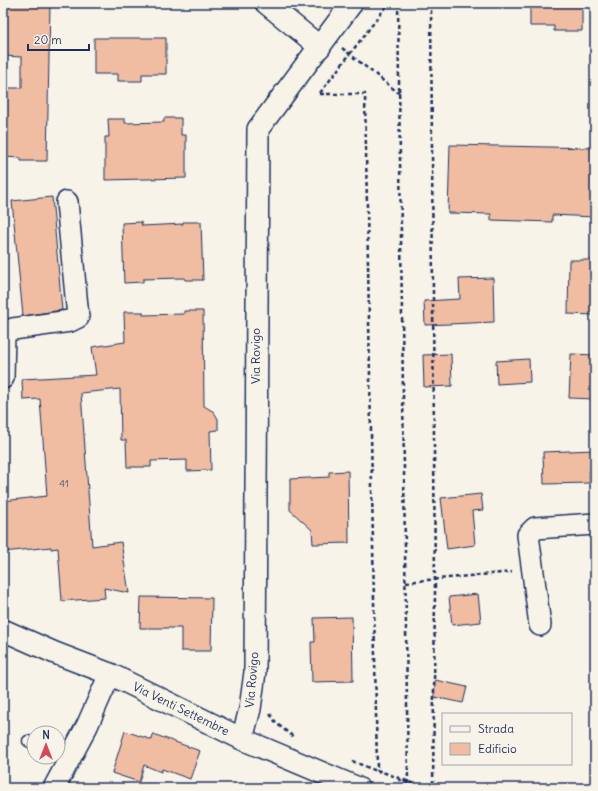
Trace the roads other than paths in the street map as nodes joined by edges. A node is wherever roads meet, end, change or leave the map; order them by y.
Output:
1 (266, 3) edge
2 (352, 3) edge
3 (323, 42) junction
4 (67, 202) dead end
5 (3, 378) edge
6 (595, 524) edge
7 (540, 625) dead end
8 (3, 630) edge
9 (110, 674) junction
10 (242, 739) junction
11 (66, 756) edge
12 (61, 765) edge
13 (54, 788) edge
14 (358, 788) edge

1 - 3 street
2 - 3 street, Via Rovigo
3 - 10 street, Via Rovigo
4 - 5 street
6 - 7 street
8 - 9 street, Via Venti Settembre
9 - 10 street, Via Venti Settembre
9 - 11 street
10 - 14 street, Via Venti Settembre
12 - 13 street

